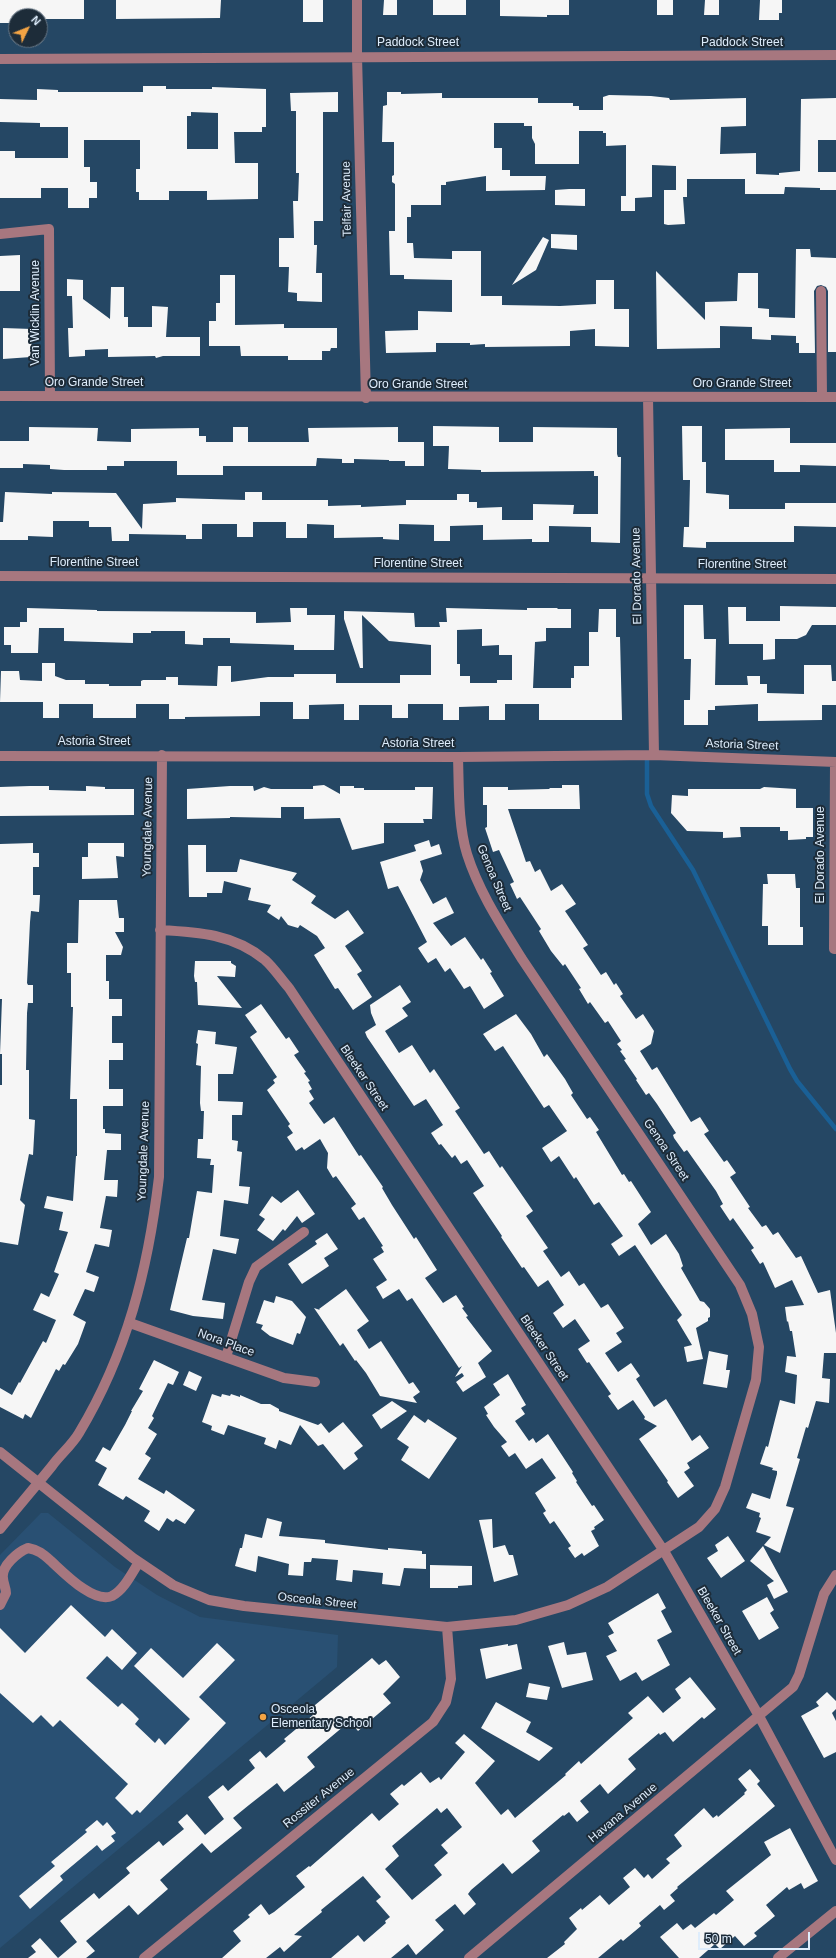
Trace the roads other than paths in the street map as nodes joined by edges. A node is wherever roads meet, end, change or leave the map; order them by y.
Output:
1 (358, 0) edge
2 (836, 55) edge
3 (357, 56) junction
4 (0, 59) edge
5 (0, 234) edge
6 (821, 291) dead end
7 (0, 396) edge
8 (50, 396) junction
9 (648, 397) junction
10 (822, 397) junction
11 (836, 397) edge
12 (366, 398) junction
13 (0, 576) edge
14 (650, 577) junction
15 (836, 579) edge
16 (162, 755) junction
17 (654, 755) junction
18 (0, 756) edge
19 (458, 757) junction
20 (835, 762) edge
21 (160, 930) junction
22 (835, 948) edge
23 (304, 1232) dead end
24 (130, 1322) junction
25 (226, 1357) junction
26 (315, 1382) dead end
27 (0, 1452) edge
28 (39, 1481) junction
29 (0, 1529) edge
30 (664, 1551) junction
31 (139, 1562) junction
32 (836, 1575) edge
33 (0, 1605) edge
34 (447, 1627) junction
35 (759, 1716) junction
36 (836, 1860) edge
37 (836, 1910) edge
38 (144, 1958) edge
39 (469, 1958) edge
40 (778, 1958) edge

1 - 3 street, Telfair Avenue
2 - 3 street, Paddock Street
3 - 4 street, Paddock Street
3 - 12 street, Telfair Avenue
5 - 8 street, Van Wicklin Avenue
6 - 10 street
7 - 8 street, Oro Grande Street
8 - 12 street, Oro Grande Street
9 - 10 street, Oro Grande Street
9 - 12 street, Oro Grande Street
9 - 14 street, El Dorado Avenue
10 - 11 street, Oro Grande Street
13 - 14 street, Florentine Street
14 - 15 street, Florentine Street
14 - 17 street, El Dorado Avenue
16 - 18 street, Astoria Street
16 - 19 street, Astoria Street
16 - 21 street, Youngdale Avenue
17 - 19 street, Astoria Street
17 - 20 street, Astoria Street
19 - 30 street, Genoa Street
20 - 22 street, El Dorado Avenue
21 - 24 street, Youngdale Avenue
21 - 30 street, Bleeker Street
23 - 25 street
24 - 25 street, Nora Place
24 - 28 street, Youngdale Avenue
25 - 26 street, Nora Place
27 - 28 street, Osceola Street
28 - 29 street, Youngdale Avenue
28 - 31 street, Osceola Street
30 - 34 street, Osceola Street
30 - 35 street, Bleeker Street
31 - 33 street
31 - 34 street, Osceola Street
32 - 35 street, Havana Avenue
34 - 38 street, Rossiter Avenue
35 - 36 street, Bleeker Street
35 - 39 street, Havana Avenue
37 - 40 street

